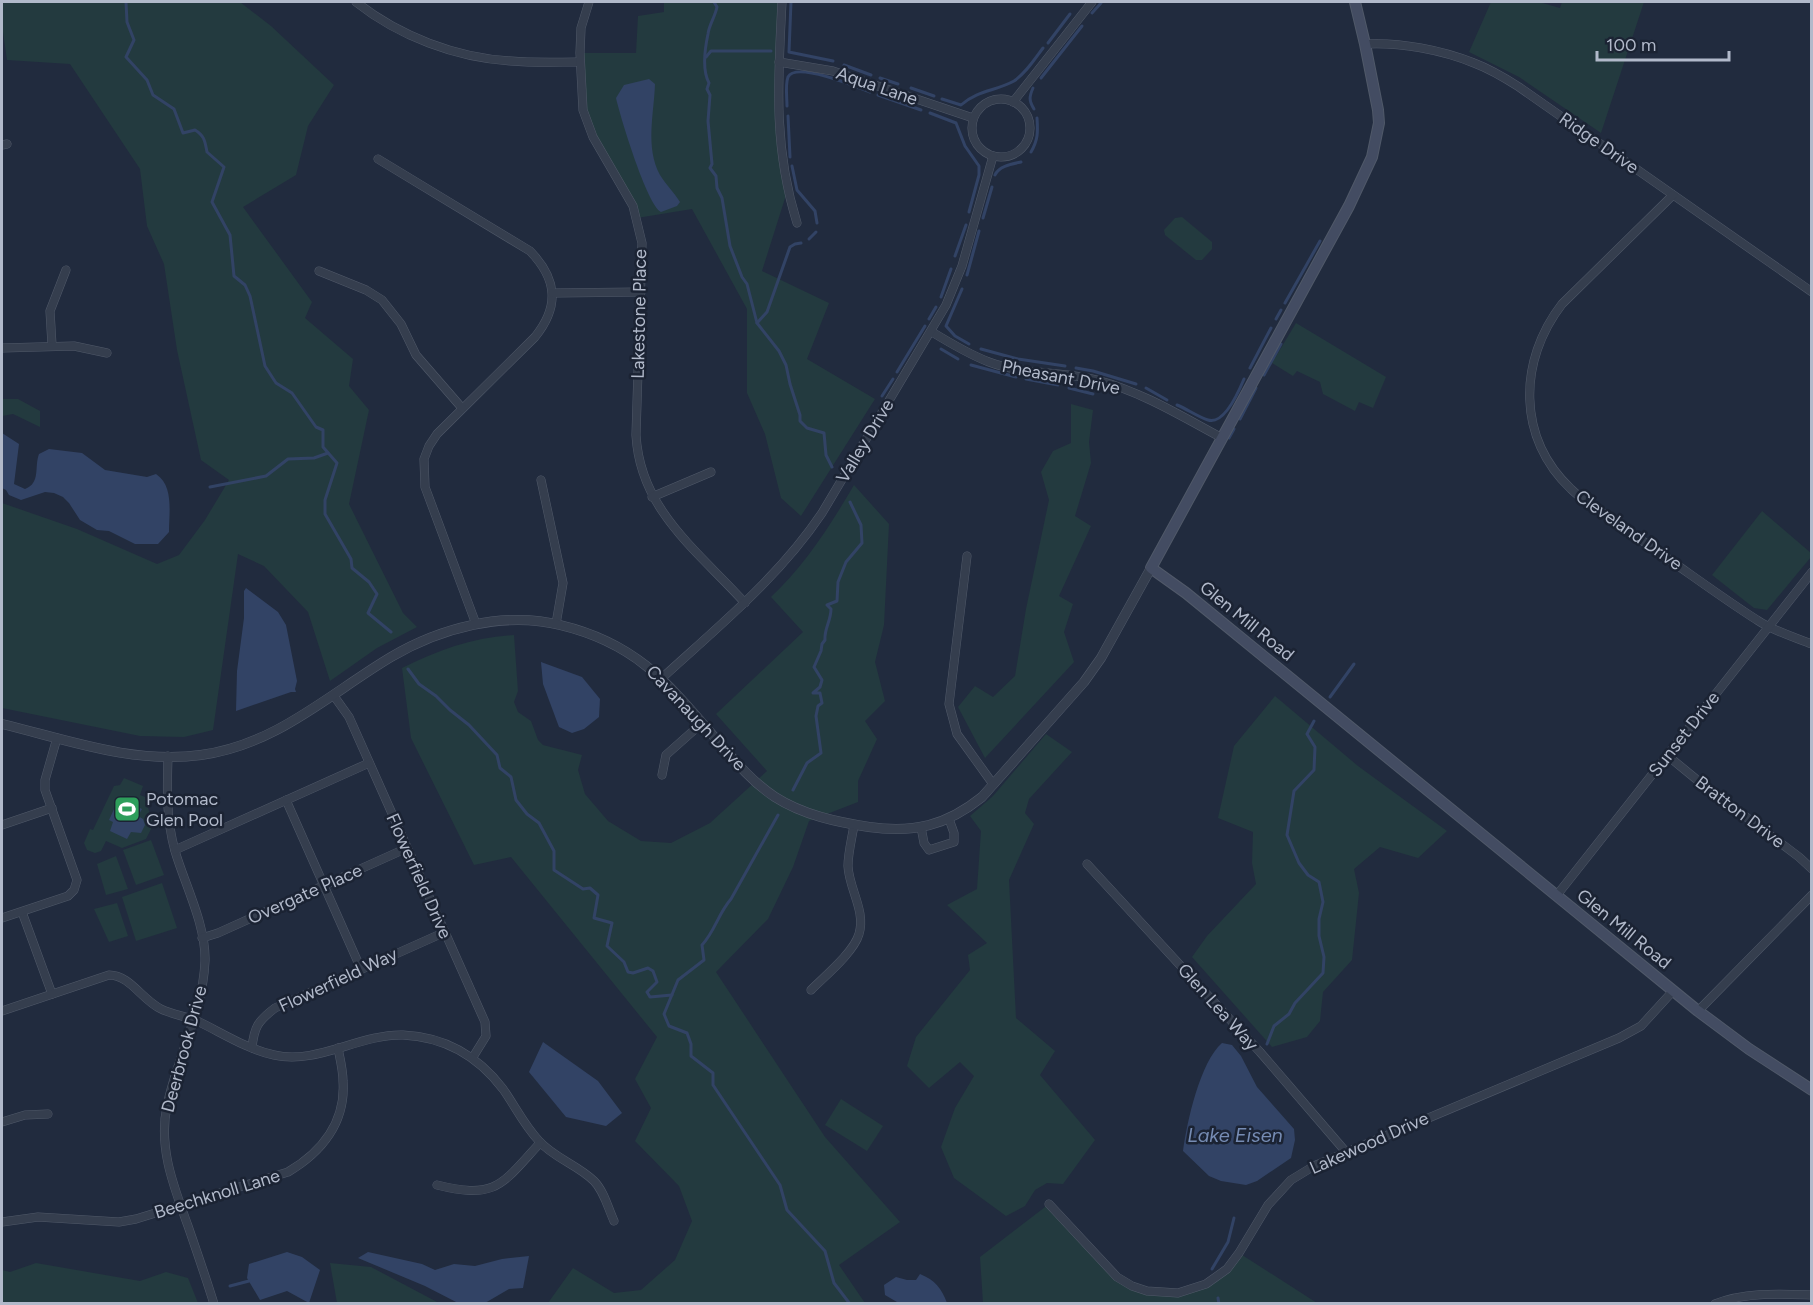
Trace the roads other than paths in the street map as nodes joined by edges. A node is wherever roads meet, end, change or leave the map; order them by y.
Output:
1 (356, 2) edge
2 (589, 2) edge
3 (782, 2) edge
4 (1092, 2) edge
5 (1355, 2) edge
6 (1365, 44) junction
7 (580, 62) junction
8 (779, 62) junction
9 (1013, 102) junction
10 (973, 118) junction
11 (993, 156) junction
12 (378, 159) dead end
13 (1673, 195) junction
14 (797, 223) dead end
15 (66, 270) dead end
16 (319, 271) dead end
17 (641, 292) junction
18 (1812, 292) edge
19 (553, 293) junction
20 (932, 332) junction
21 (52, 345) junction
22 (2, 348) edge
23 (107, 353) dead end
24 (462, 408) junction
25 (1222, 438) junction
26 (711, 472) dead end
27 (541, 480) dead end
28 (652, 497) junction
29 (967, 556) dead end
30 (1151, 568) junction
31 (1812, 572) edge
32 (745, 603) junction
33 (476, 624) junction
34 (556, 624) junction
35 (1768, 626) junction
36 (1812, 644) edge
37 (662, 678) junction
38 (334, 696) junction
39 (702, 723) junction
40 (2, 724) edge
41 (57, 738) junction
42 (168, 756) junction
43 (1668, 756) junction
44 (369, 763) junction
45 (662, 775) dead end
46 (993, 784) junction
47 (286, 800) junction
48 (52, 808) junction
49 (949, 819) junction
50 (2, 825) edge
51 (854, 825) junction
52 (921, 827) junction
53 (406, 849) junction
54 (175, 850) junction
55 (1087, 864) dead end
56 (1812, 869) edge
57 (324, 885) junction
58 (1557, 895) junction
59 (1812, 895) edge
60 (22, 912) junction
61 (2, 918) edge
62 (445, 932) junction
63 (202, 938) junction
64 (361, 969) junction
65 (811, 990) dead end
66 (1674, 991) junction
67 (52, 994) junction
68 (2, 1011) edge
69 (1698, 1011) junction
70 (194, 1020) junction
71 (252, 1048) junction
72 (338, 1048) junction
73 (473, 1057) junction
74 (1812, 1090) edge
75 (48, 1114) dead end
76 (2, 1122) edge
77 (540, 1143) junction
78 (1346, 1152) junction
79 (437, 1185) dead end
80 (1049, 1204) dead end
81 (181, 1205) junction
82 (614, 1221) dead end
83 (2, 1222) edge
84 (1812, 1296) edge
85 (214, 1304) edge
86 (1715, 1304) edge

1 - 7 street
2 - 7 street, Lakestone Place
3 - 8 street
4 - 9 street
5 - 6 main road
6 - 13 street, Ridge Drive
6 - 25 main road
7 - 17 street, Lakestone Place
8 - 10 street, Aqua Lane
8 - 14 street
9 - 10 street
9 - 11 street
10 - 11 street
11 - 20 street, Valley Drive
12 - 19 street
13 - 18 street, Ridge Drive
13 - 35 street, Cleveland Drive
15 - 21 street
16 - 24 street
17 - 19 street
17 - 28 street, Lakestone Place
19 - 24 street
20 - 25 street, Pheasant Drive
20 - 32 street, Valley Drive
21 - 22 street
21 - 23 street
24 - 33 street
25 - 30 main road
26 - 28 street
27 - 34 street
28 - 32 street, Lakestone Place
29 - 46 street
30 - 46 street, Cavanaugh Drive
30 - 58 main road, Glen Mill Road
31 - 35 street, Sunset Drive
32 - 37 street, Valley Drive
33 - 34 street, Cavanaugh Drive
33 - 38 street, Cavanaugh Drive
34 - 37 street, Cavanaugh Drive
35 - 36 street, Cleveland Drive
35 - 43 street, Sunset Drive
37 - 39 street, Cavanaugh Drive
38 - 42 street, Cavanaugh Drive
38 - 44 street, Flowerfield Drive
39 - 45 street
39 - 51 street, Cavanaugh Drive
40 - 41 street, Cavanaugh Drive
41 - 42 street, Cavanaugh Drive
41 - 48 street
42 - 54 street, Deerbrook Drive
43 - 56 street, Bratton Drive
43 - 58 street, Sunset Drive
44 - 47 street
44 - 53 street, Flowerfield Drive
46 - 49 street, Cavanaugh Drive
47 - 54 street
47 - 57 street
48 - 50 street
48 - 60 street
49 - 52 street, Cavanaugh Drive
49 - 52 street
51 - 52 street, Cavanaugh Drive
51 - 65 street
53 - 57 street, Overgate Place
53 - 62 street, Flowerfield Drive
54 - 63 street, Deerbrook Drive
55 - 78 street, Glen Lea Way
57 - 63 street, Overgate Place
57 - 64 street
58 - 66 main road, Glen Mill Road
59 - 69 street
60 - 61 street
60 - 67 street
62 - 64 street, Flowerfield Way
62 - 73 street, Flowerfield Drive
63 - 70 street, Deerbrook Drive
64 - 71 street, Flowerfield Way
66 - 69 main road, Glen Mill Road
66 - 78 street, Lakewood Drive
67 - 68 street
67 - 70 street
69 - 74 main road, Glen Mill Road
70 - 71 street
70 - 81 street, Deerbrook Drive
71 - 72 street
72 - 73 street
72 - 81 street, Beechknoll Lane
73 - 77 street
75 - 76 street
77 - 79 street
77 - 82 street
78 - 80 street, Lakewood Drive
81 - 83 street, Beechknoll Lane
81 - 85 street, Deerbrook Drive
84 - 86 street

